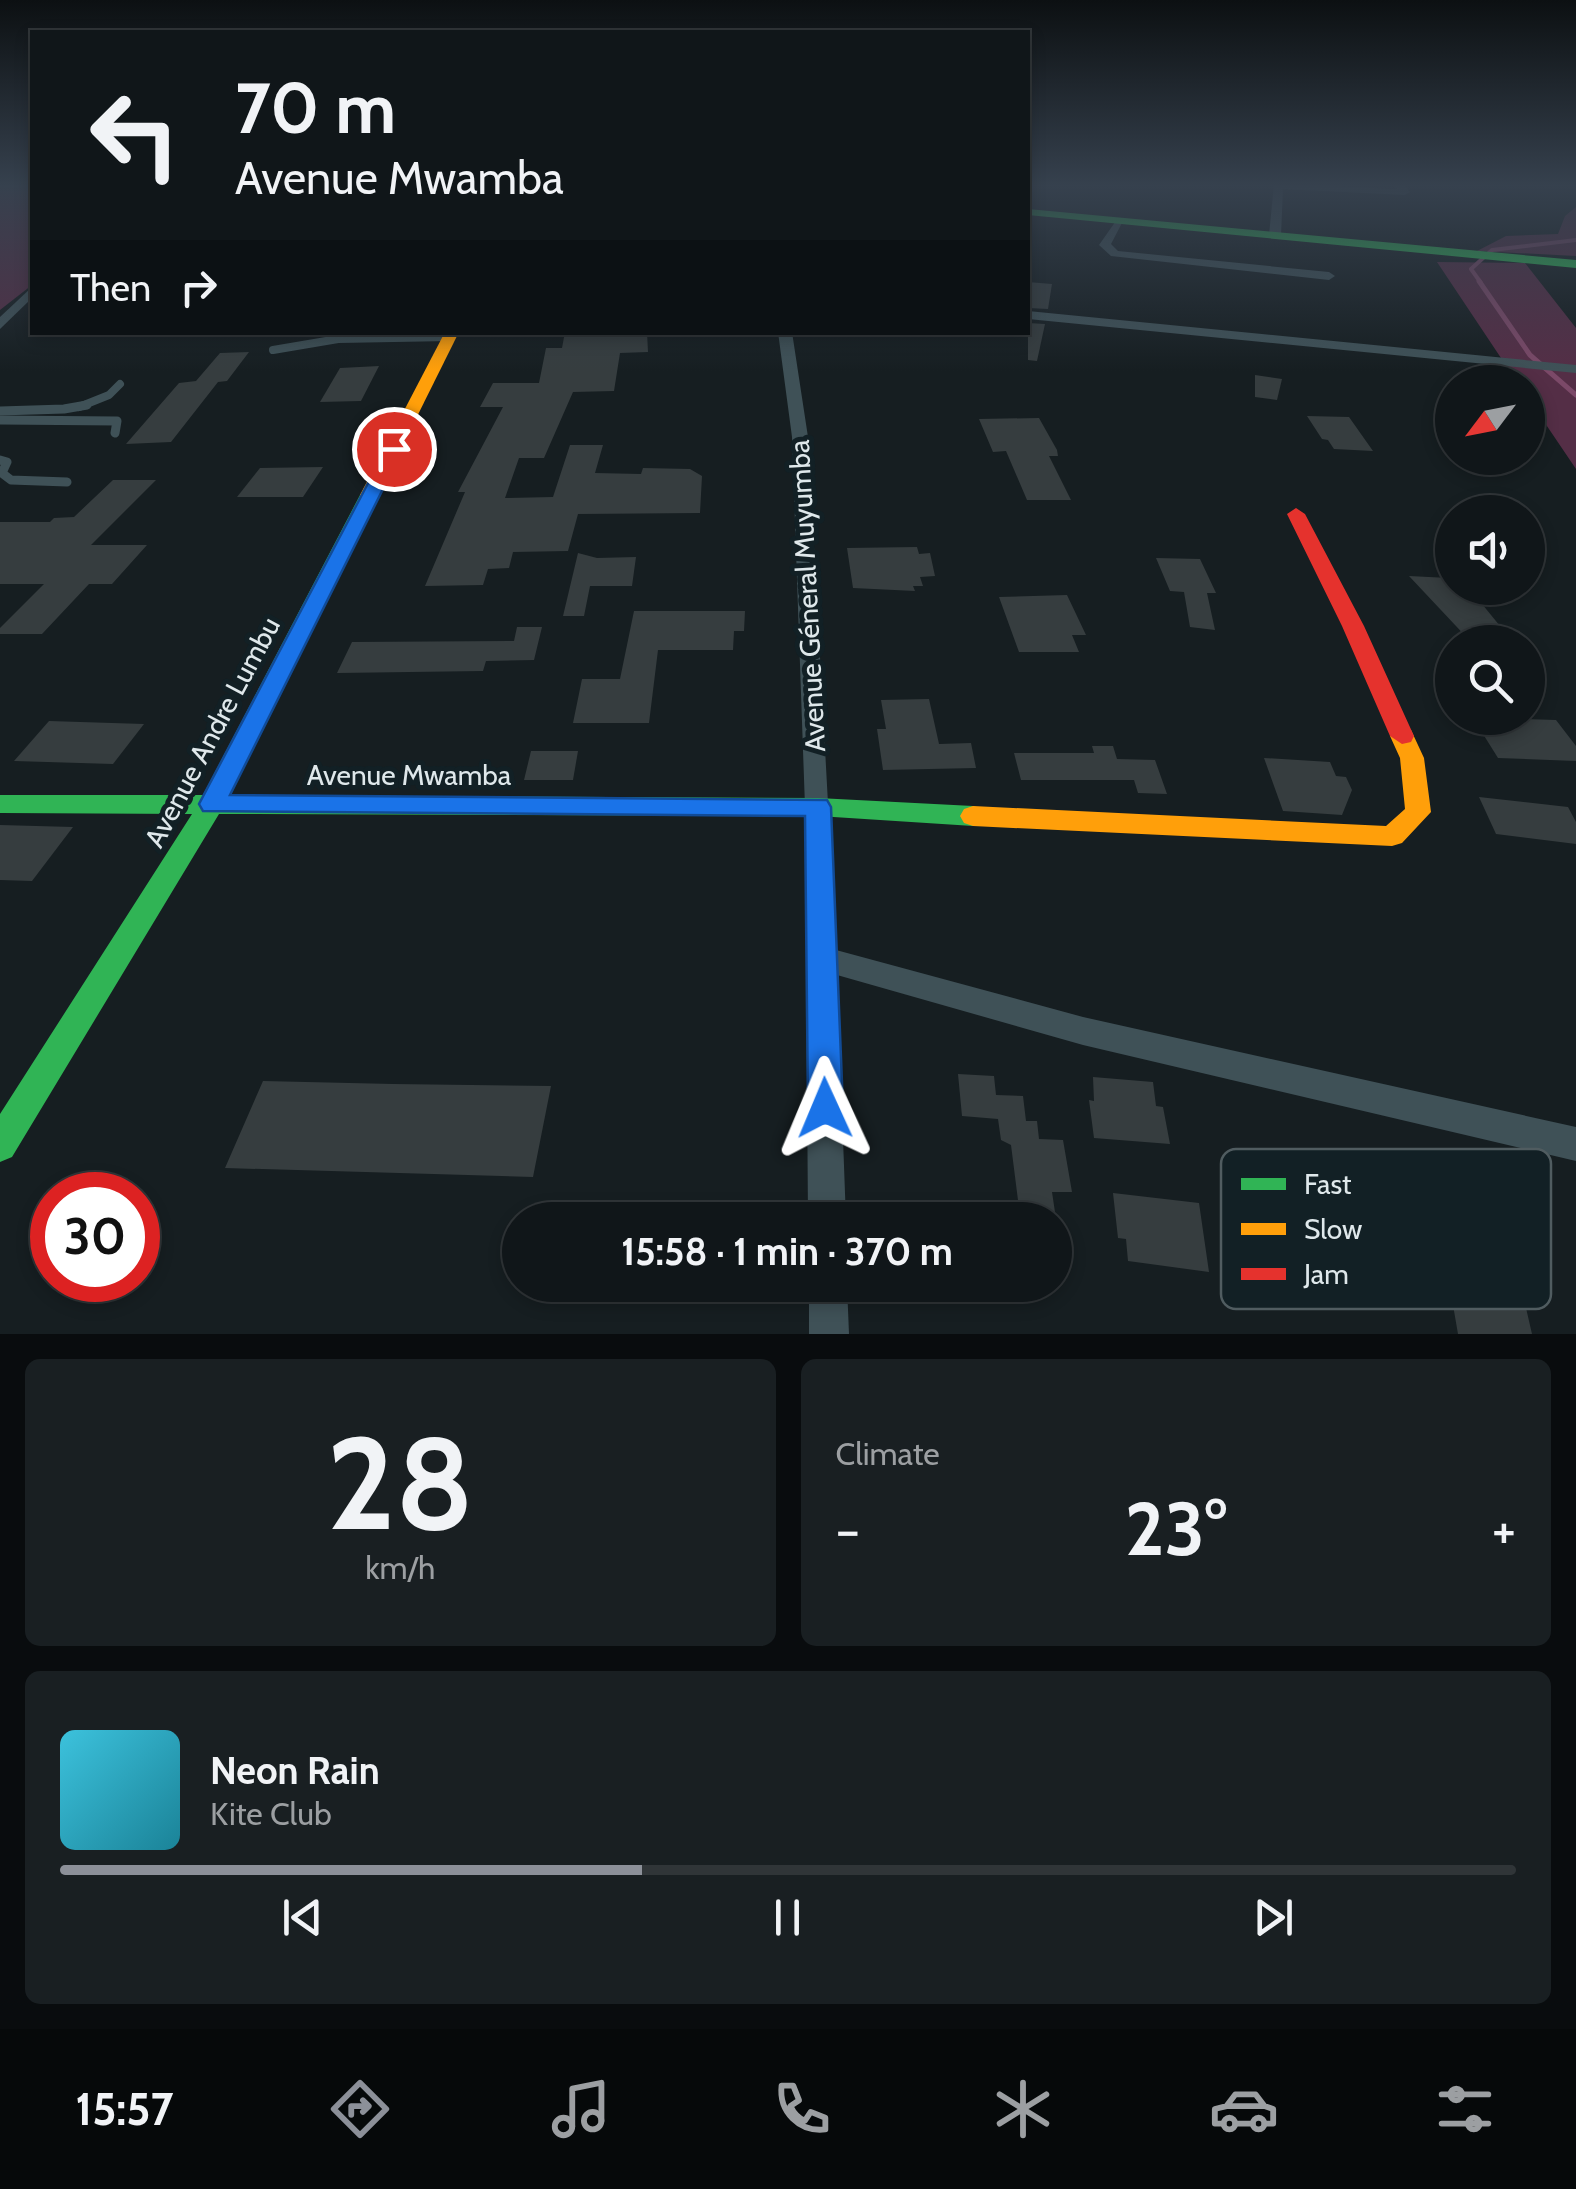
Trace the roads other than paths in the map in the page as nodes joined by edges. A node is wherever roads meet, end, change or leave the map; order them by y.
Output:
1 (1107, 246) edge
2 (1392, 246) edge
3 (1576, 264) edge
4 (1329, 276) dead end
5 (30, 294) edge
6 (30, 309) edge
7 (1030, 316) edge
8 (2, 324) edge
9 (450, 335) edge
10 (785, 335) edge
11 (273, 350) dead end
12 (1576, 369) edge
13 (120, 384) dead end
14 (0, 411) edge
15 (0, 420) edge
16 (115, 432) dead end
17 (0, 460) edge
18 (66, 482) dead end
19 (1296, 514) dead end
20 (0, 804) edge
21 (212, 804) junction
22 (818, 807) junction
23 (822, 959) junction
24 (1576, 1144) edge
25 (0, 1146) edge
26 (827, 1202) edge
27 (828, 1302) edge
28 (829, 1334) edge

1 - 4 street
2 - 3 street
5 - 8 street
6 - 8 street
7 - 12 street
9 - 11 lane
9 - 21 street, Avenue Andre Lumbu
10 - 22 street, Avenue Géneral Muyumba
13 - 14 lane
15 - 16 lane
17 - 18 lane
19 - 22 street, Avenue Mwamba
20 - 21 street, Avenue Mwamba
21 - 22 street, Avenue Mwamba
21 - 25 street, Avenue Andre Lumbu
22 - 23 street, Avenue Géneral Muyumba
23 - 24 street
23 - 26 street, Avenue Géneral Muyumba
27 - 28 street

